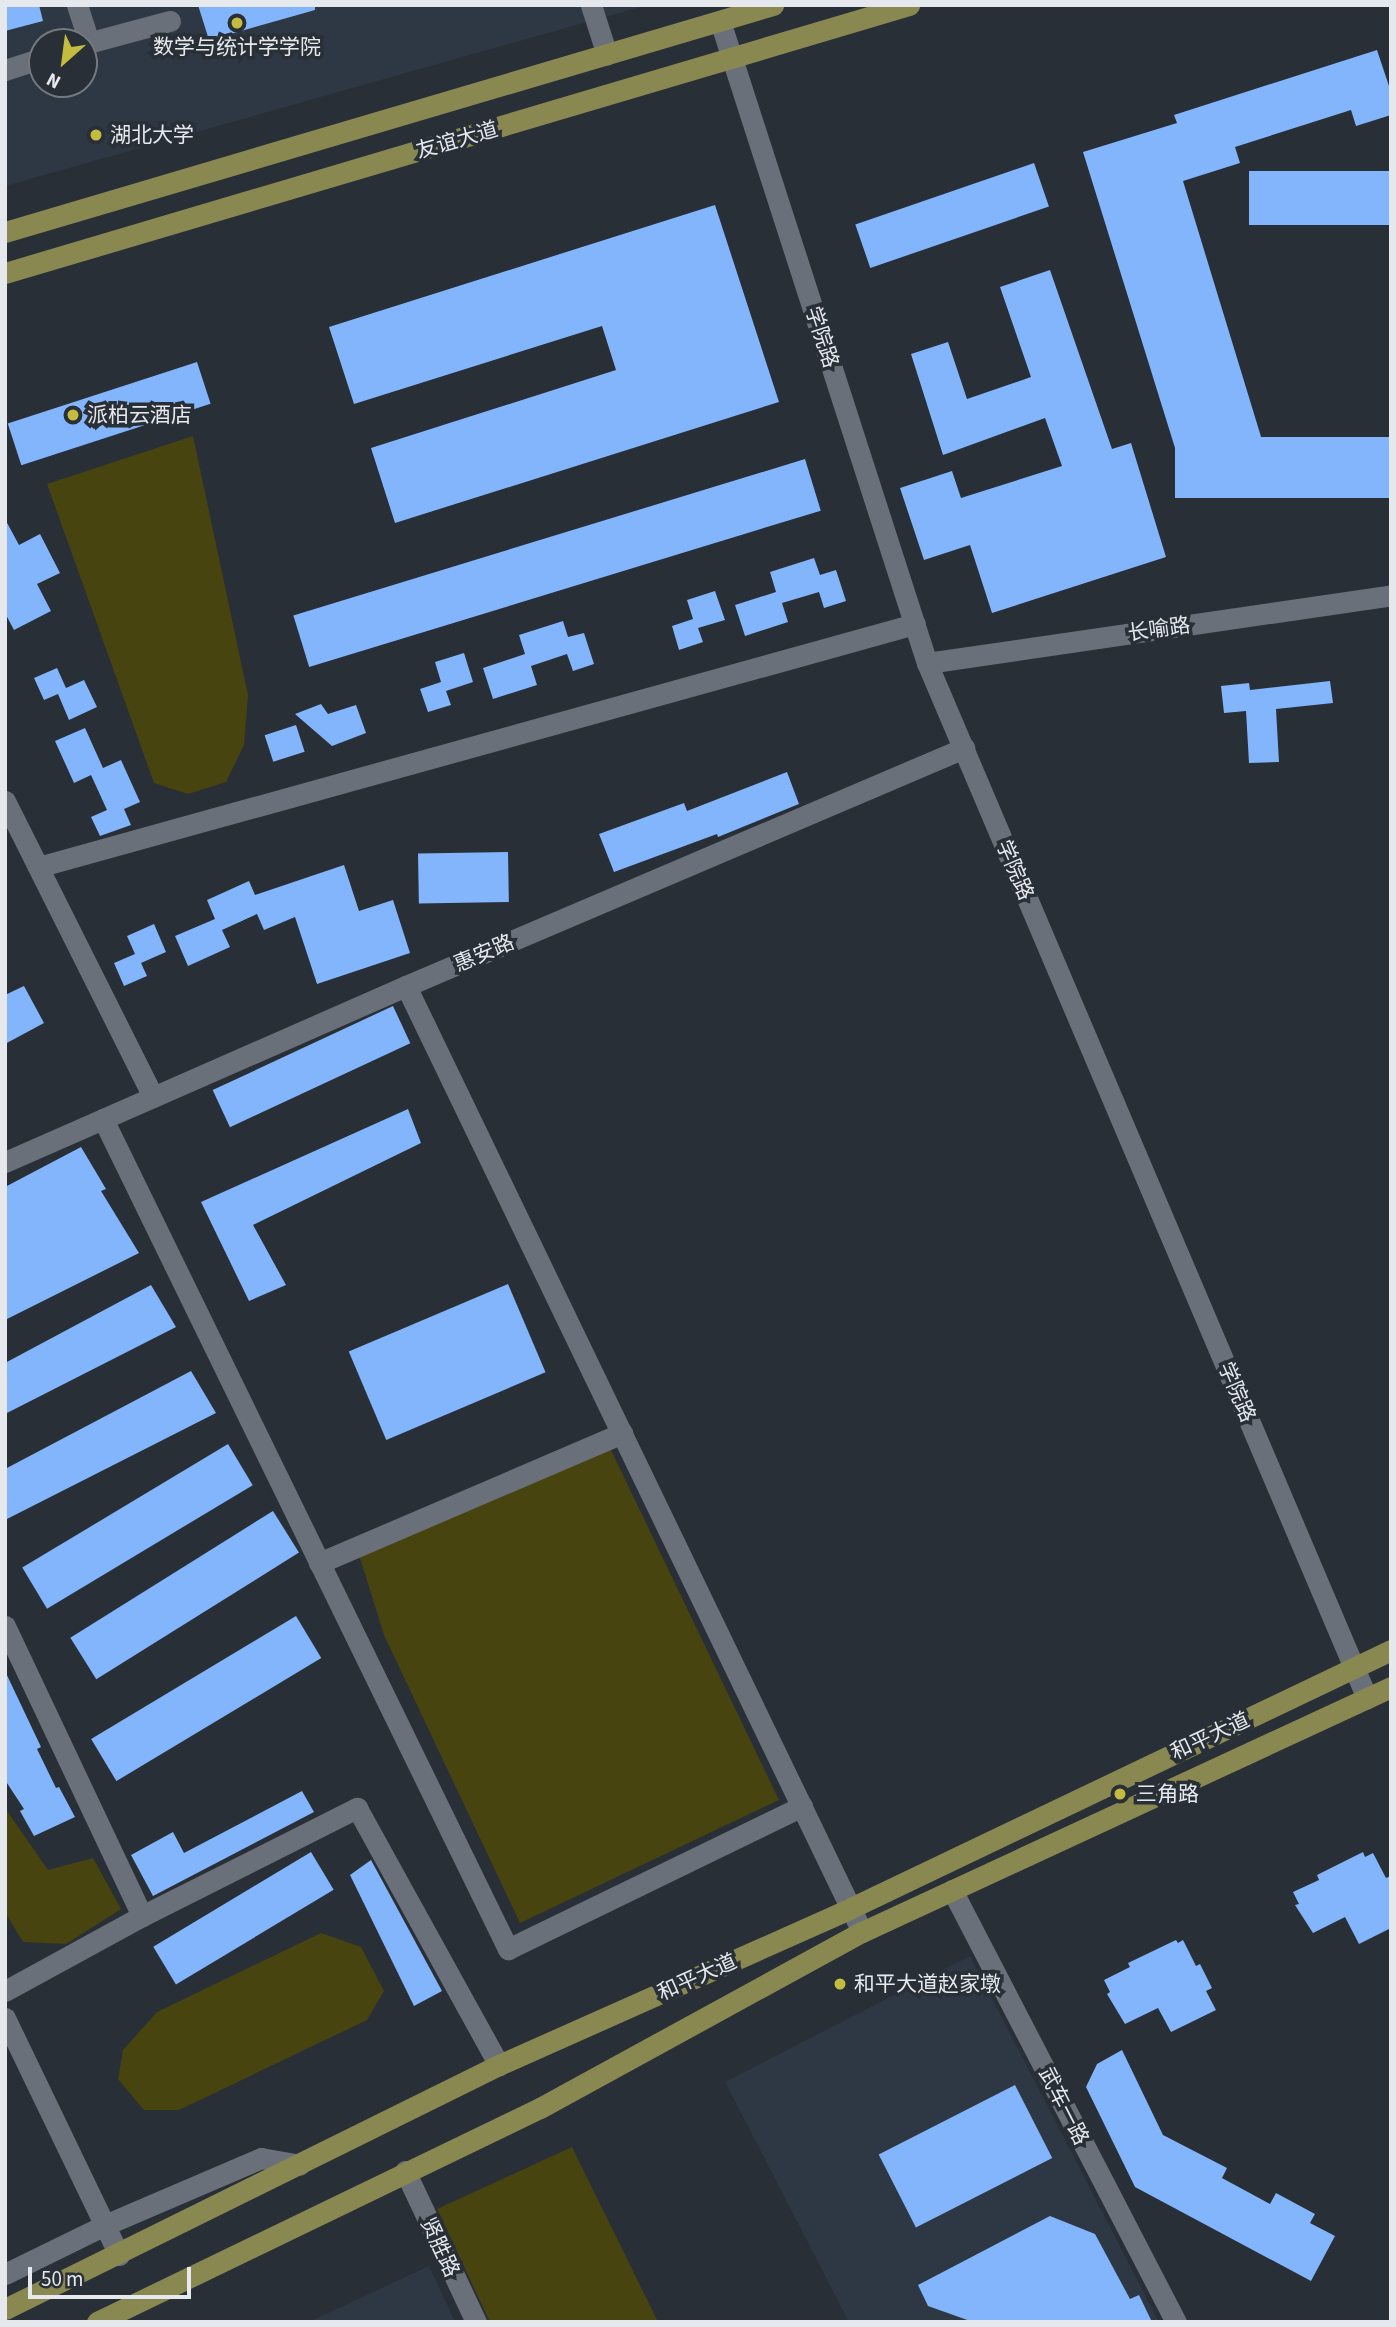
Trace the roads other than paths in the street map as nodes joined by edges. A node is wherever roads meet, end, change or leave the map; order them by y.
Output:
1 (77, 5) edge
2 (591, 5) edge
3 (773, 5) edge
4 (909, 5) edge
5 (170, 21) dead end
6 (720, 21) junction
7 (82, 28) edge
8 (98, 40) edge
9 (607, 55) junction
10 (732, 58) junction
11 (28, 63) edge
12 (5, 70) edge
13 (5, 232) edge
14 (5, 273) edge
15 (1391, 595) edge
16 (915, 624) junction
17 (927, 663) junction
18 (964, 748) junction
19 (5, 801) edge
20 (38, 867) junction
21 (406, 986) junction
22 (153, 1097) junction
23 (103, 1119) junction
24 (5, 1161) edge
25 (622, 1433) junction
26 (319, 1563) junction
27 (5, 1626) edge
28 (1391, 1650) edge
29 (1354, 1667) junction
30 (1391, 1686) edge
31 (1367, 1698) junction
32 (802, 1806) junction
33 (953, 1891) junction
34 (850, 1908) junction
35 (142, 1916) junction
36 (862, 1932) junction
37 (5, 1991) edge
38 (5, 2018) edge
39 (499, 2065) junction
40 (299, 2165) junction
41 (405, 2171) junction
42 (105, 2225) junction
43 (119, 2255) junction
44 (5, 2274) edge
45 (5, 2309) edge
46 (97, 2322) edge
47 (475, 2322) edge
48 (1176, 2322) edge

1 - 7 street
2 - 9 street
3 - 6 main road, 友谊大道
4 - 10 main road, 友谊大道
5 - 8 street
6 - 9 main road, 友谊大道
6 - 10 street, 学院路
9 - 13 main road, 友谊大道
10 - 14 main road, 友谊大道
10 - 16 street, 学院路
11 - 12 street
15 - 17 street, 长喻路
16 - 17 street, 学院路
16 - 20 street
17 - 18 street, 学院路
18 - 21 street, 惠安路
18 - 29 street, 学院路
19 - 20 street
20 - 22 street
21 - 22 street, 惠安路
21 - 25 street
22 - 23 street, 惠安路
23 - 24 street, 惠安路
23 - 26 street
25 - 26 street
25 - 32 street
26 - 32 street
27 - 35 street
28 - 29 main road, 和平大道
29 - 31 street, 学院路
29 - 34 main road, 和平大道
30 - 31 main road, 和平大道
31 - 33 main road, 和平大道
32 - 34 street
33 - 36 main road, 和平大道
33 - 48 street, 武车一路
34 - 36 street
34 - 39 main road, 和平大道
35 - 37 street
35 - 39 street
36 - 41 main road, 和平大道
38 - 42 street
39 - 40 main road, 和平大道
40 - 42 street
40 - 43 main road, 和平大道
41 - 46 main road, 和平大道
41 - 47 street, 贤胜路
42 - 43 street
42 - 44 street
43 - 45 main road, 和平大道

